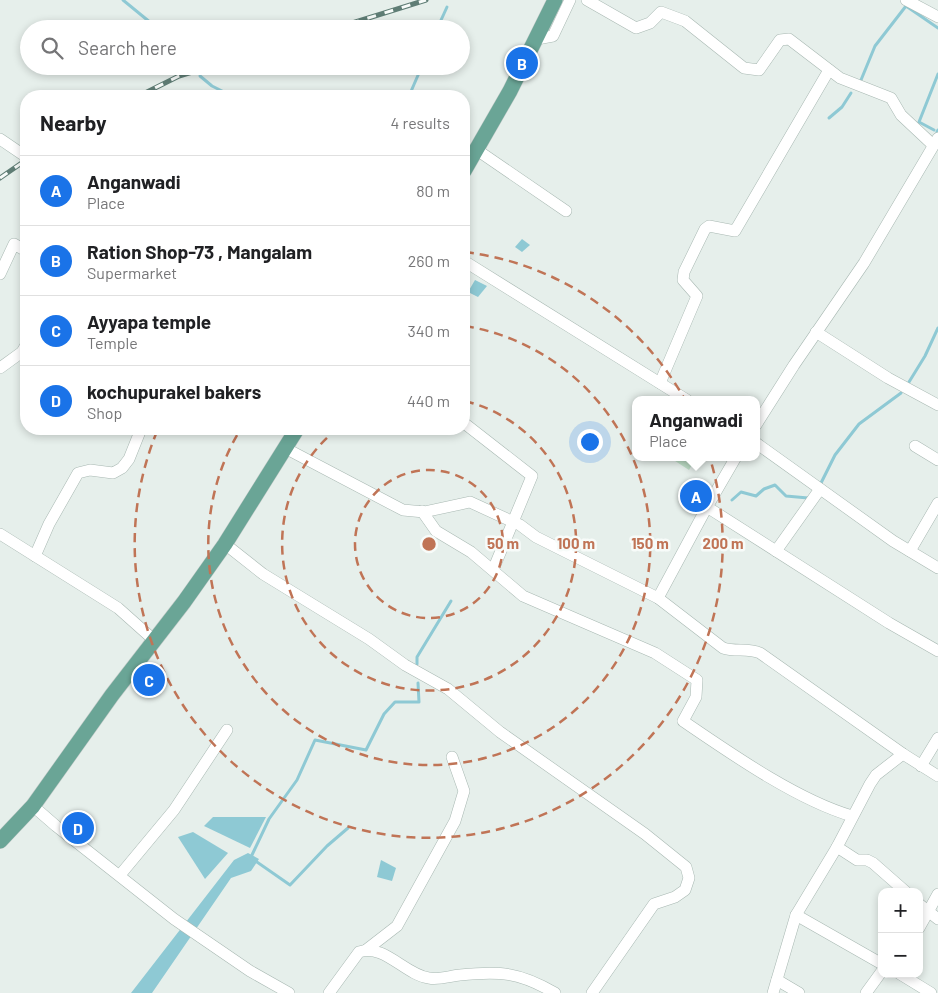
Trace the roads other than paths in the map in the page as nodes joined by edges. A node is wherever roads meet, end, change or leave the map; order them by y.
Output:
1 (555, 0) edge
2 (570, 0) edge
3 (587, 0) edge
4 (906, 0) edge
5 (938, 17) edge
6 (537, 39) junction
7 (829, 70) junction
8 (0, 140) edge
9 (935, 141) edge
10 (477, 150) junction
11 (20, 153) edge
12 (470, 161) edge
13 (566, 211) dead end
14 (20, 248) edge
15 (470, 265) edge
16 (0, 274) edge
17 (816, 332) junction
18 (20, 353) edge
19 (0, 368) edge
20 (660, 383) junction
21 (681, 396) edge
22 (938, 405) edge
23 (760, 419) edge
24 (470, 428) edge
25 (139, 435) edge
26 (293, 435) edge
27 (914, 446) dead end
28 (760, 447) edge
29 (285, 448) junction
30 (938, 460) edge
31 (734, 461) edge
32 (820, 489) junction
33 (938, 503) edge
34 (707, 507) junction
35 (422, 511) junction
36 (511, 521) junction
37 (0, 534) edge
38 (225, 544) junction
39 (776, 551) junction
40 (910, 551) junction
41 (35, 556) junction
42 (938, 568) edge
43 (492, 570) junction
44 (658, 598) junction
45 (155, 641) junction
46 (938, 651) edge
47 (227, 730) dead end
48 (938, 738) edge
49 (903, 754) junction
50 (452, 757) dead end
51 (921, 766) junction
52 (938, 776) edge
53 (33, 806) junction
54 (852, 816) junction
55 (0, 841) edge
56 (837, 847) junction
57 (120, 875) junction
58 (902, 888) edge
59 (938, 894) edge
60 (923, 907) edge
61 (796, 915) junction
62 (934, 916) edge
63 (923, 925) edge
64 (366, 950) junction
65 (878, 962) edge
66 (878, 976) edge
67 (907, 978) edge
68 (777, 980) junction
69 (289, 993) edge
70 (329, 993) edge
71 (555, 993) edge
72 (592, 993) edge
73 (773, 993) edge
74 (798, 993) edge
75 (866, 993) edge
76 (931, 993) edge

1 - 6 main road
2 - 6 street
3 - 7 street
4 - 5 street
6 - 10 main road
7 - 9 street
7 - 20 street
8 - 11 street
9 - 17 street
10 - 12 main road
10 - 13 street
14 - 16 street
15 - 20 street
17 - 22 street
17 - 23 street
18 - 19 street
20 - 21 street
24 - 36 street
25 - 41 street
26 - 29 main road
27 - 30 street
28 - 32 street
29 - 35 street
29 - 38 main road
31 - 34 street
32 - 39 street
32 - 40 street
33 - 40 street
34 - 39 street
34 - 44 street
35 - 36 street
35 - 43 street
36 - 43 street
36 - 44 street
37 - 41 street
38 - 45 main road
38 - 72 street
39 - 46 street
40 - 42 street
41 - 45 street
43 - 54 street
44 - 49 street
45 - 53 main road
47 - 57 street
48 - 51 street
49 - 51 street
49 - 54 street
50 - 64 street
51 - 52 street
53 - 55 main road
53 - 57 street
54 - 56 street
56 - 58 street
56 - 61 street
57 - 69 street
59 - 62 street
60 - 62 street
61 - 65 street
61 - 68 street
62 - 63 street
64 - 70 street
64 - 71 street
66 - 75 street
67 - 76 street
68 - 73 street
68 - 74 street

